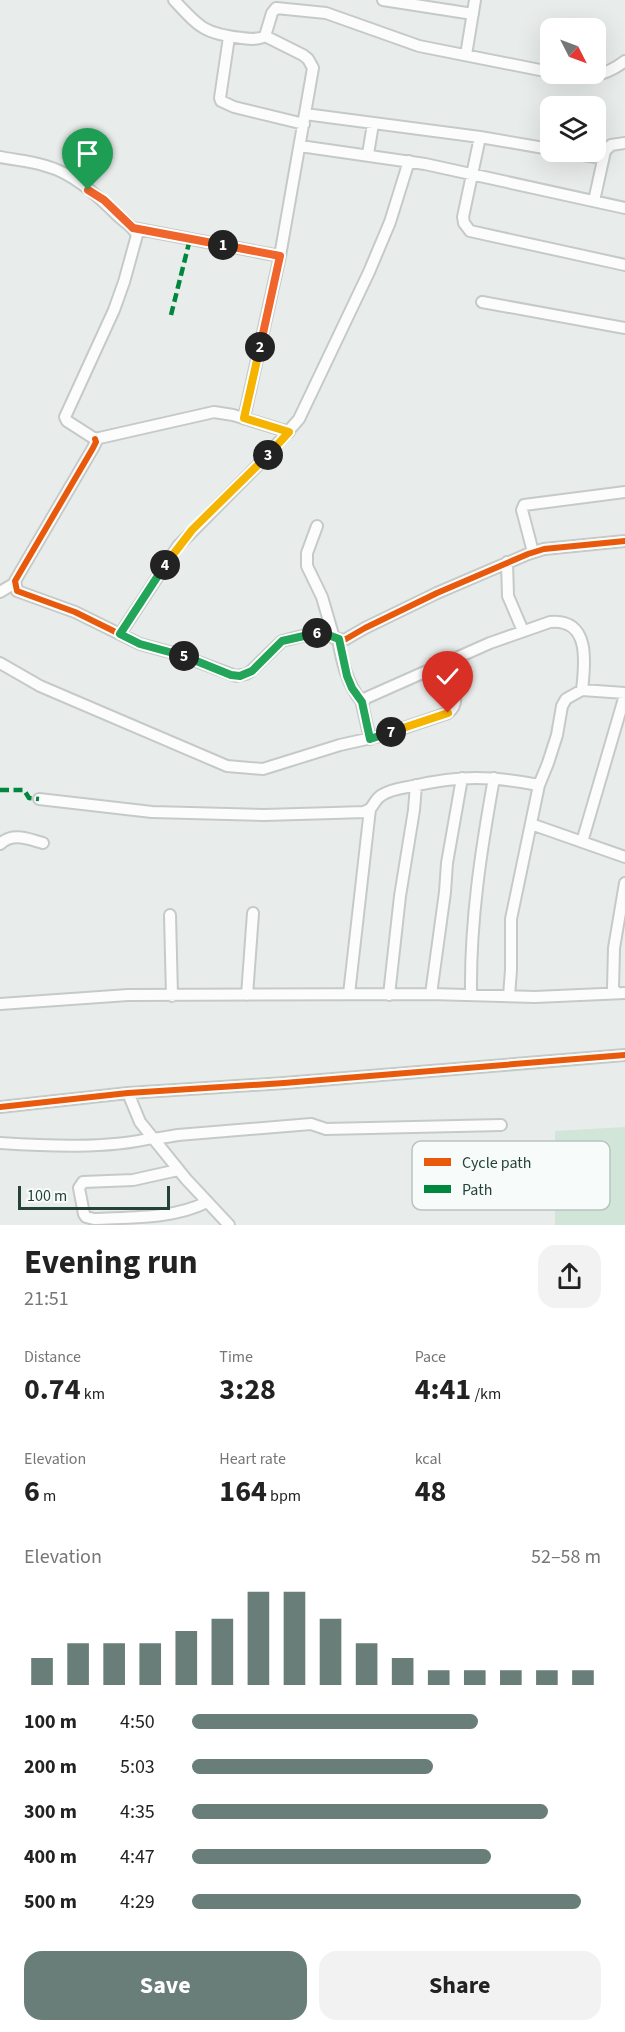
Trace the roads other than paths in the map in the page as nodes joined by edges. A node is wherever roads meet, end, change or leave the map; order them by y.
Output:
1 (174, 0) edge
2 (383, 0) edge
3 (475, 0) edge
4 (473, 14) junction
5 (265, 36) junction
6 (229, 37) junction
7 (466, 56) junction
8 (625, 61) edge
9 (540, 70) edge
10 (606, 72) edge
11 (304, 119) junction
12 (372, 124) junction
13 (480, 137) junction
14 (625, 143) edge
15 (300, 146) junction
16 (540, 147) edge
17 (606, 149) edge
18 (368, 154) junction
19 (0, 157) edge
20 (409, 161) junction
21 (601, 162) edge
22 (472, 174) junction
23 (594, 201) junction
24 (625, 208) edge
25 (133, 228) junction
26 (280, 256) junction
27 (625, 265) edge
28 (482, 302) dead end
29 (625, 328) edge
30 (244, 418) junction
31 (289, 432) junction
32 (95, 439) junction
33 (625, 492) edge
34 (317, 526) dead end
35 (625, 541) edge
36 (533, 552) junction
37 (507, 562) junction
38 (15, 583) junction
39 (0, 592) edge
40 (523, 631) junction
41 (120, 634) junction
42 (336, 638) junction
43 (0, 663) edge
44 (444, 664) junction
45 (582, 690) junction
46 (625, 694) edge
47 (362, 702) junction
48 (370, 739) junction
49 (462, 778) junction
50 (494, 778) junction
51 (416, 785) junction
52 (539, 785) junction
53 (39, 799) dead end
54 (370, 809) junction
55 (531, 824) junction
56 (582, 842) junction
57 (43, 843) dead end
58 (0, 844) edge
59 (625, 857) edge
60 (625, 883) edge
61 (253, 913) dead end
62 (170, 915) dead end
63 (621, 993) edge
64 (349, 994) junction
65 (389, 994) junction
66 (431, 994) junction
67 (471, 994) junction
68 (247, 995) junction
69 (172, 996) junction
70 (508, 996) junction
71 (0, 1004) edge
72 (625, 1055) edge
73 (128, 1093) junction
74 (0, 1107) edge
75 (501, 1125) dead end
76 (153, 1139) junction
77 (0, 1143) edge
78 (178, 1170) junction
79 (207, 1202) junction
80 (229, 1225) edge

1 - 6 street
2 - 4 street
3 - 4 street
4 - 7 street
5 - 6 street
5 - 7 street
5 - 11 street
6 - 11 street
7 - 9 street
8 - 10 street
11 - 12 street
11 - 15 street
12 - 13 street
12 - 18 street
13 - 16 street
13 - 22 street
14 - 17 street
15 - 18 street
15 - 26 street
18 - 20 street
19 - 25 street
20 - 22 street
20 - 31 street
21 - 23 street
22 - 23 street
22 - 27 street
23 - 24 street
25 - 26 street
25 - 32 street
26 - 30 street
28 - 29 street
30 - 31 street
30 - 32 street
31 - 41 street
32 - 38 street
33 - 36 street
34 - 42 street
35 - 36 street
36 - 37 street
37 - 40 street
37 - 42 street
38 - 39 street
38 - 41 street
40 - 44 street
40 - 45 street
41 - 42 street
42 - 47 street
43 - 48 street
44 - 47 street
44 - 48 street
45 - 46 street
45 - 52 street
46 - 56 street
47 - 48 street
49 - 50 street
49 - 51 street
49 - 66 street
50 - 52 street
50 - 67 street
51 - 54 street
51 - 65 street
52 - 55 street
53 - 54 street
54 - 64 street
55 - 56 street
55 - 70 street
56 - 59 street
57 - 58 street
60 - 63 street
61 - 68 street
62 - 69 street
63 - 70 street
64 - 65 street
64 - 68 street
65 - 66 street
66 - 67 street
67 - 70 street
68 - 69 street
69 - 71 street
72 - 73 street
73 - 74 street
73 - 76 street
75 - 76 street
76 - 77 street
76 - 78 street
78 - 79 street
78 - 79 street
79 - 80 street

